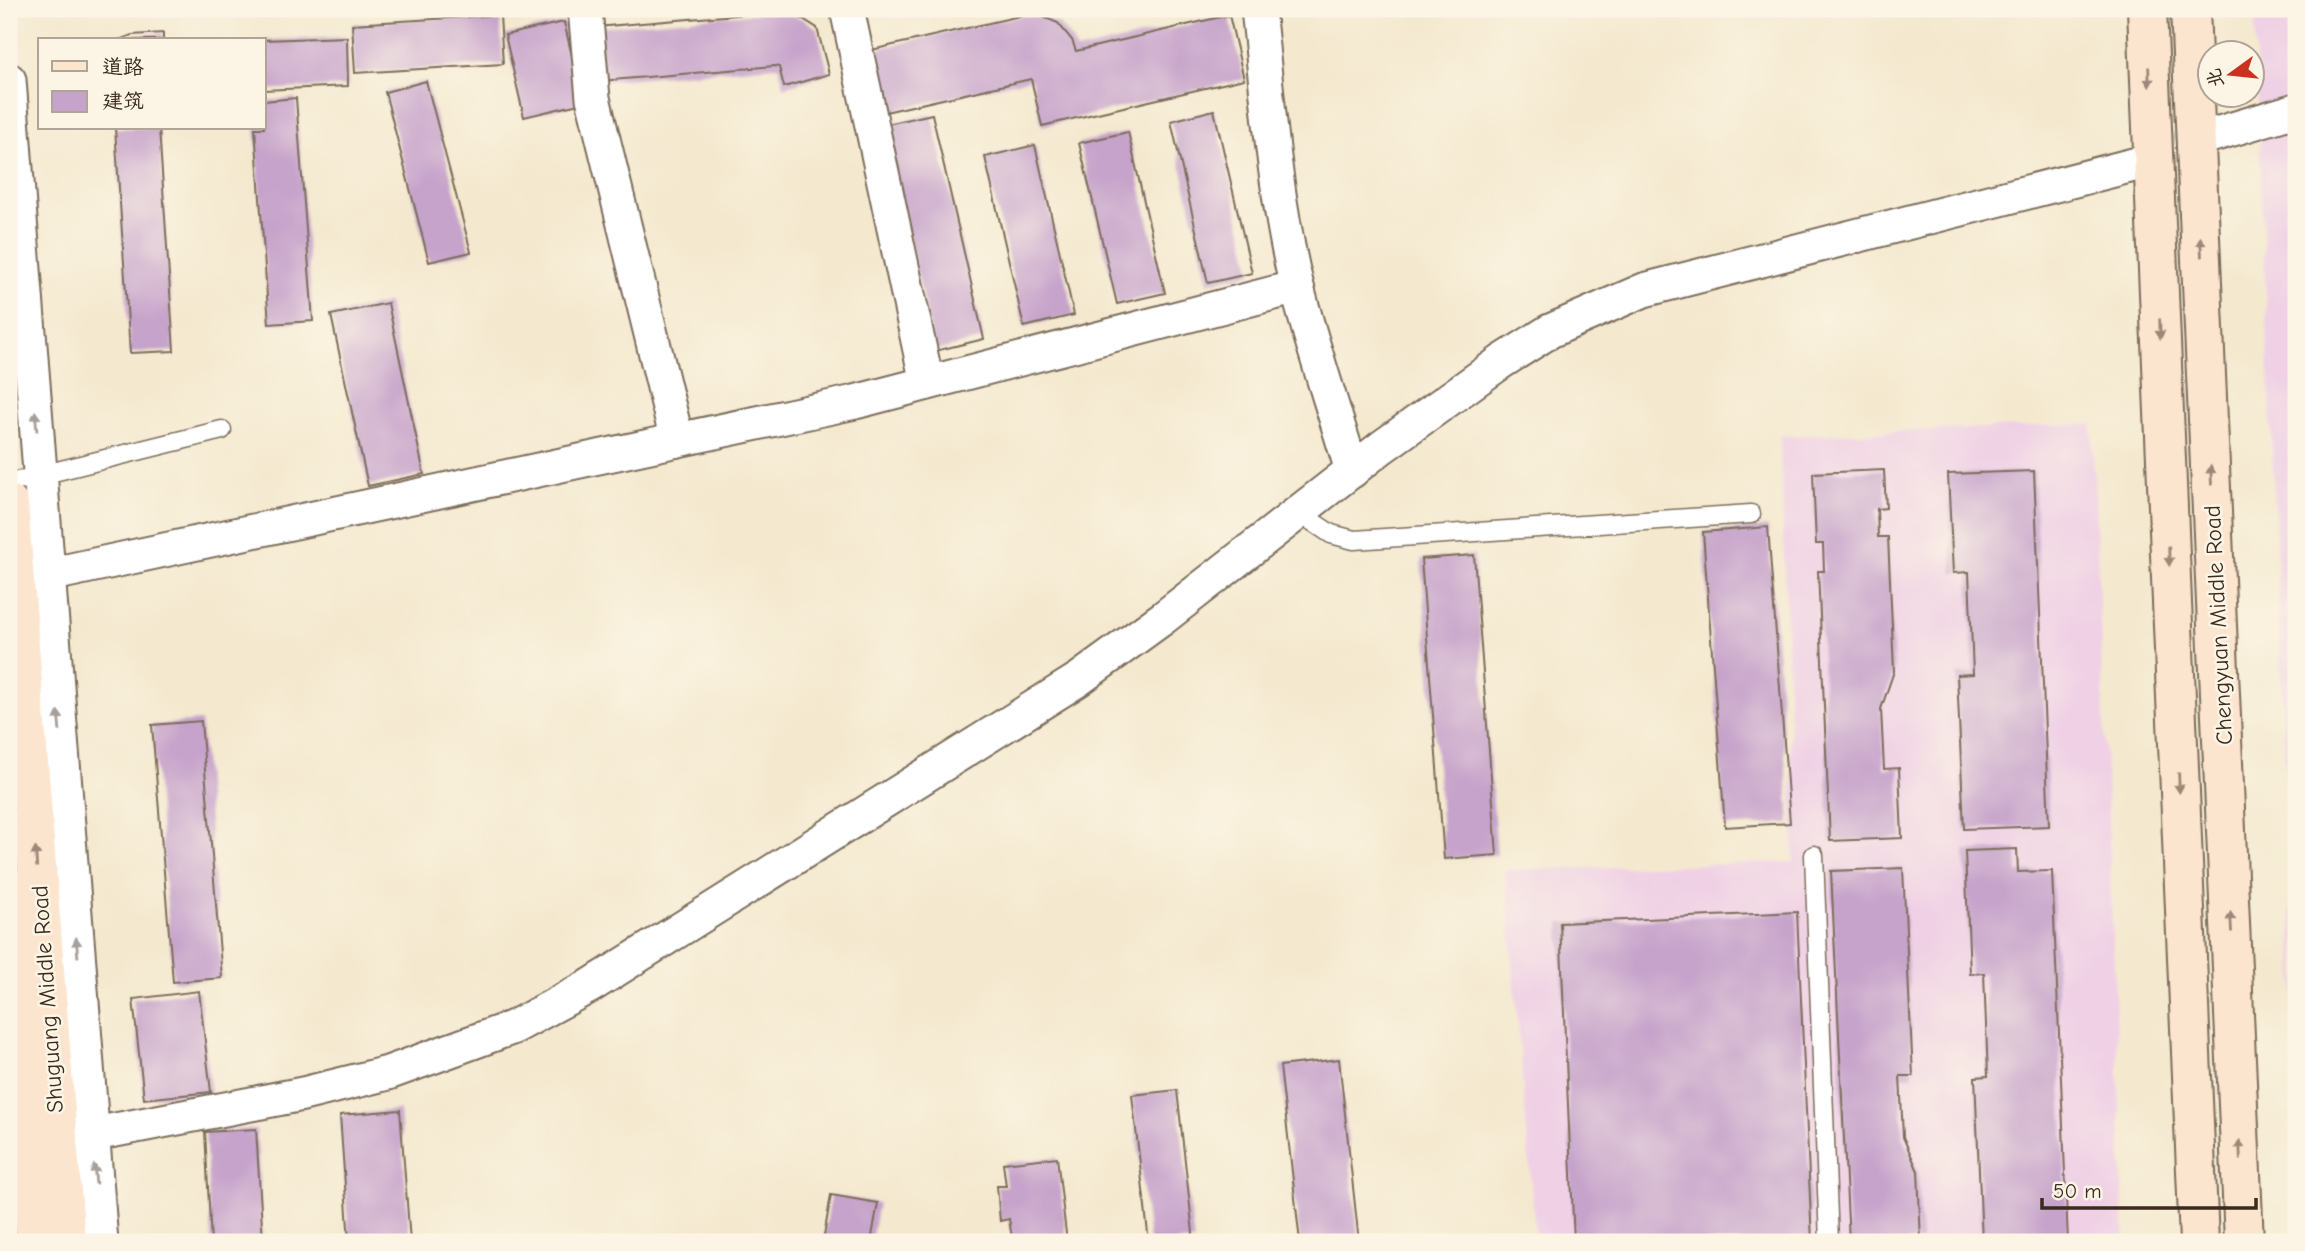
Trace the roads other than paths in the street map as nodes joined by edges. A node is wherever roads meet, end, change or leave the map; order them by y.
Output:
1 (585, 9) edge
2 (847, 9) edge
3 (1258, 9) edge
4 (2147, 9) edge
5 (2190, 9) edge
6 (9, 80) edge
7 (2296, 110) edge
8 (2196, 140) junction
9 (2153, 160) junction
10 (1297, 287) junction
11 (927, 383) junction
12 (222, 430) dead end
13 (677, 440) junction
14 (1352, 471) junction
15 (24, 479) edge
16 (9, 504) edge
17 (1298, 512) junction
18 (1751, 514) dead end
19 (48, 575) junction
20 (1814, 855) dead end
21 (9, 887) edge
22 (75, 1138) junction
23 (36, 1242) edge
24 (66, 1242) edge
25 (101, 1242) edge
26 (1829, 1242) edge
27 (2199, 1242) edge
28 (2244, 1242) edge

1 - 13 street
2 - 11 street
3 - 10 street
4 -> 9 main road, Chengyuan Middle Road
5 - 8 main road, Chengyuan Middle Road
15 -> 6 street
7 - 8 street
28 -> 8 main road, Chengyuan Middle Road
9 - 14 street
9 -> 27 main road, Chengyuan Middle Road
10 - 11 street
10 - 14 street
11 - 13 street
12 - 15 lane
13 - 19 street
14 - 17 street
15 - 19 street
22 -> 16 main road, Shuguang Middle Road
17 - 18 lane
17 - 22 street
22 -> 19 street
20 - 26 lane
21 - 23 main road, Shuguang Middle Road
22 - 24 main road, Shuguang Middle Road
25 -> 22 street

